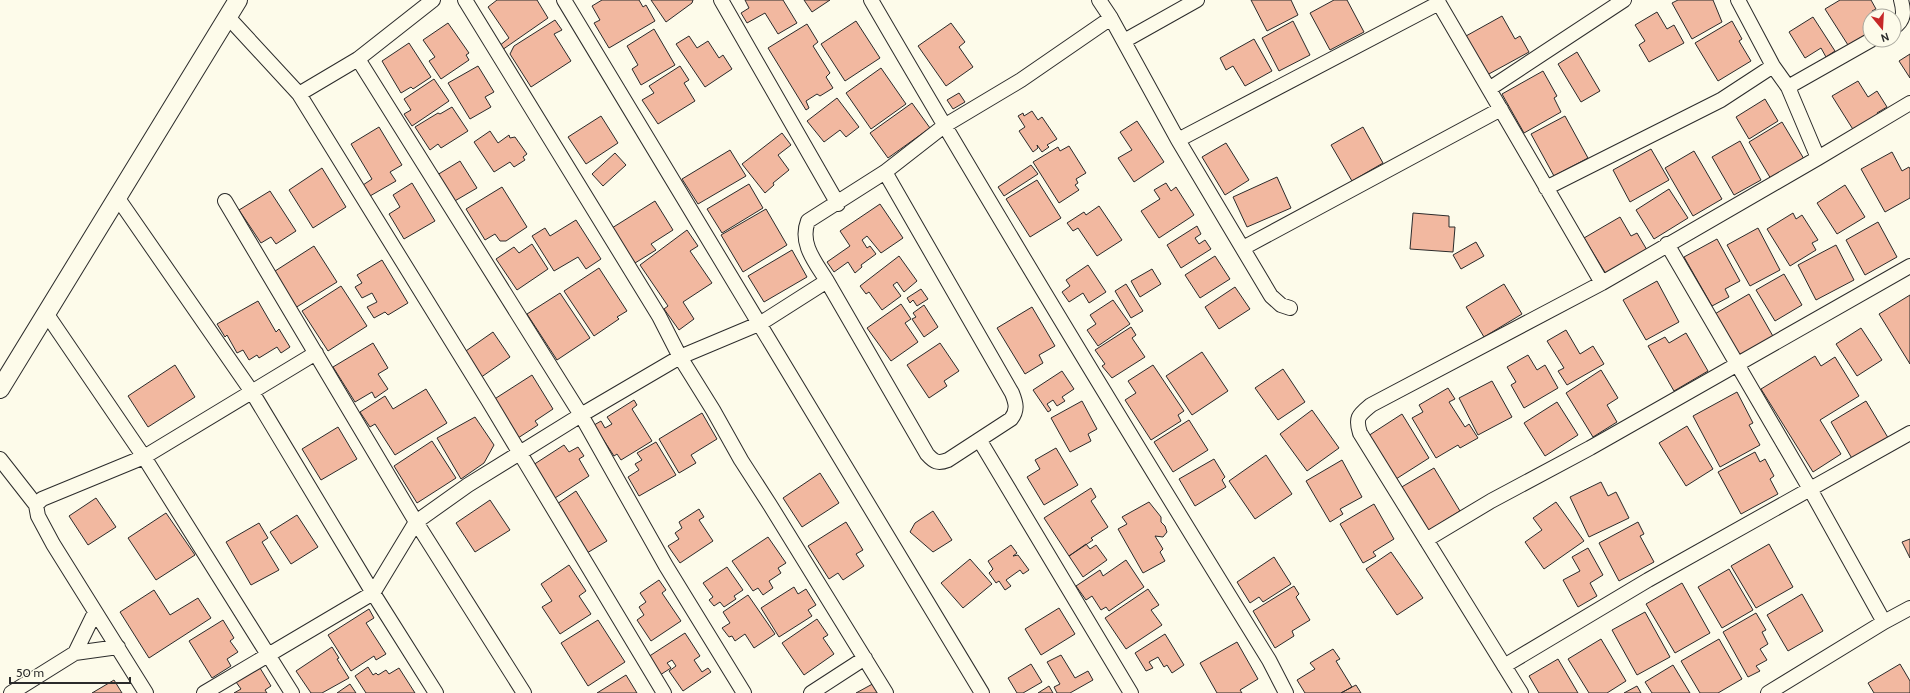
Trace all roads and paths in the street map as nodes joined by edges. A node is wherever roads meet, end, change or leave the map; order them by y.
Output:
1 (238, 0) edge
2 (433, 0) edge
3 (466, 0) edge
4 (564, 0) edge
5 (722, 0) edge
6 (872, 0) edge
7 (1099, 0) edge
8 (1197, 0) edge
9 (1624, 0) edge
10 (1738, 0) edge
11 (1901, 0) edge
12 (1438, 2) edge
13 (227, 16) junction
14 (1111, 18) junction
15 (1902, 20) edge
16 (1124, 41) junction
17 (1862, 45) edge
18 (358, 59) junction
19 (1773, 66) junction
20 (1788, 87) junction
21 (1489, 89) junction
22 (300, 94) junction
23 (1910, 103) edge
24 (1501, 109) junction
25 (944, 126) junction
26 (1178, 140) junction
27 (1818, 158) junction
28 (885, 172) junction
29 (1546, 188) junction
30 (117, 196) junction
31 (224, 201) dead end
32 (838, 204) junction
33 (1667, 244) junction
34 (1243, 248) junction
35 (1910, 266) edge
36 (828, 281) junction
37 (1602, 283) junction
38 (1290, 308) dead end
39 (46, 313) junction
40 (761, 323) junction
41 (316, 353) junction
42 (680, 357) junction
43 (1736, 364) junction
44 (0, 389) edge
45 (252, 392) junction
46 (581, 415) junction
47 (1910, 433) edge
48 (980, 441) junction
49 (519, 455) junction
50 (144, 457) junction
51 (0, 459) edge
52 (1810, 489) junction
53 (36, 505) junction
54 (416, 522) junction
55 (1426, 540) junction
56 (373, 593) junction
57 (1910, 608) edge
58 (95, 612) junction
59 (1884, 622) junction
60 (118, 648) junction
61 (75, 653) junction
62 (268, 655) junction
63 (865, 658) junction
64 (1504, 666) junction
65 (11, 693) edge
66 (146, 693) edge
67 (204, 693) edge
68 (292, 693) edge
69 (436, 693) edge
70 (524, 693) edge
71 (664, 693) edge
72 (744, 693) edge
73 (811, 693) edge
74 (886, 693) edge
75 (982, 693) edge
76 (1131, 693) edge
77 (1286, 693) edge
78 (1521, 693) edge
79 (1768, 693) edge

1 - 13 street
2 - 18 street
3 - 42 street
4 - 40 street
5 - 32 street
6 - 25 street
7 - 14 street
8 - 16 street
9 - 21 street
10 - 19 street
11 - 15 street
12 - 21 street
12 - 26 street
13 - 22 street
13 - 30 street
14 - 16 street
14 - 25 street
16 - 26 street
17 - 20 street
18 - 22 street
18 - 46 street
19 - 20 street
19 - 29 street
20 - 27 street
21 - 24 street
22 - 49 street
23 - 27 street
24 - 29 street
24 - 34 street
25 - 28 street
25 - 77 street
26 - 34 street
27 - 33 street
28 - 32 street
28 - 48 street
29 - 37 street
30 - 39 street
30 - 45 street
31 - 41 street
32 - 36 street
33 - 37 street
33 - 43 street
34 - 38 street
35 - 43 street
36 - 40 street
36 - 48 street
37 - 55 street
39 - 44 street
39 - 50 street
40 - 42 street
40 - 75 street
41 - 45 street
41 - 54 street
42 - 46 street
42 - 63 street
43 - 52 street
43 - 55 street
45 - 50 street
45 - 56 street
46 - 49 street
46 - 72 street
47 - 52 street
48 - 76 street
49 - 54 street
49 - 71 street
50 - 53 street
50 - 62 street
51 - 53 street
52 - 59 street
52 - 64 street
53 - 58 street
54 - 56 street
54 - 70 street
55 - 64 street
56 - 62 street
56 - 69 street
57 - 59 street
58 - 60 street
58 - 61 street
59 - 79 street
60 - 61 street
60 - 66 street
61 - 65 street
62 - 67 street
62 - 68 street
63 - 73 street
63 - 74 street
64 - 78 street

